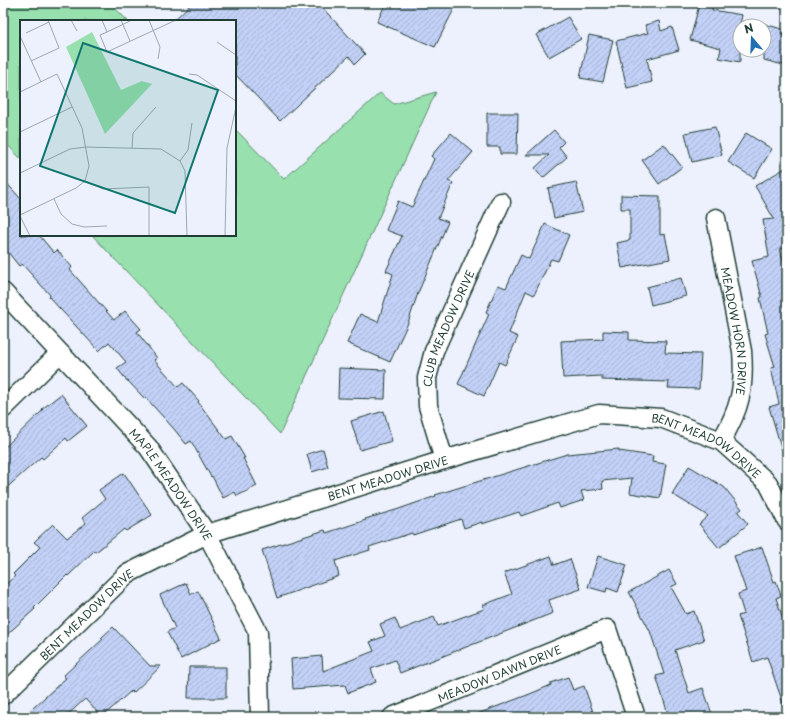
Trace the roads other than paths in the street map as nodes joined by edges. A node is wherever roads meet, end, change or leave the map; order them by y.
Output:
1 (501, 202) dead end
2 (716, 218) dead end
3 (3, 292) edge
4 (60, 353) junction
5 (3, 410) edge
6 (721, 441) junction
7 (444, 460) junction
8 (787, 521) edge
9 (207, 534) junction
10 (3, 694) edge
11 (260, 717) edge
12 (392, 717) edge
13 (636, 717) edge

1 - 7 street, CLUB MEADOW DRIVE
2 - 6 street, MEADOW HORN DRIVE
3 - 4 street, MAPLE MEADOW DRIVE
4 - 5 street
4 - 9 street, MAPLE MEADOW DRIVE
6 - 7 street, BENT MEADOW DRIVE
6 - 8 street, BENT MEADOW DRIVE
7 - 9 street, BENT MEADOW DRIVE
9 - 10 street, BENT MEADOW DRIVE
9 - 11 street, MAPLE MEADOW DRIVE
12 - 13 street, MEADOW DAWN DRIVE

